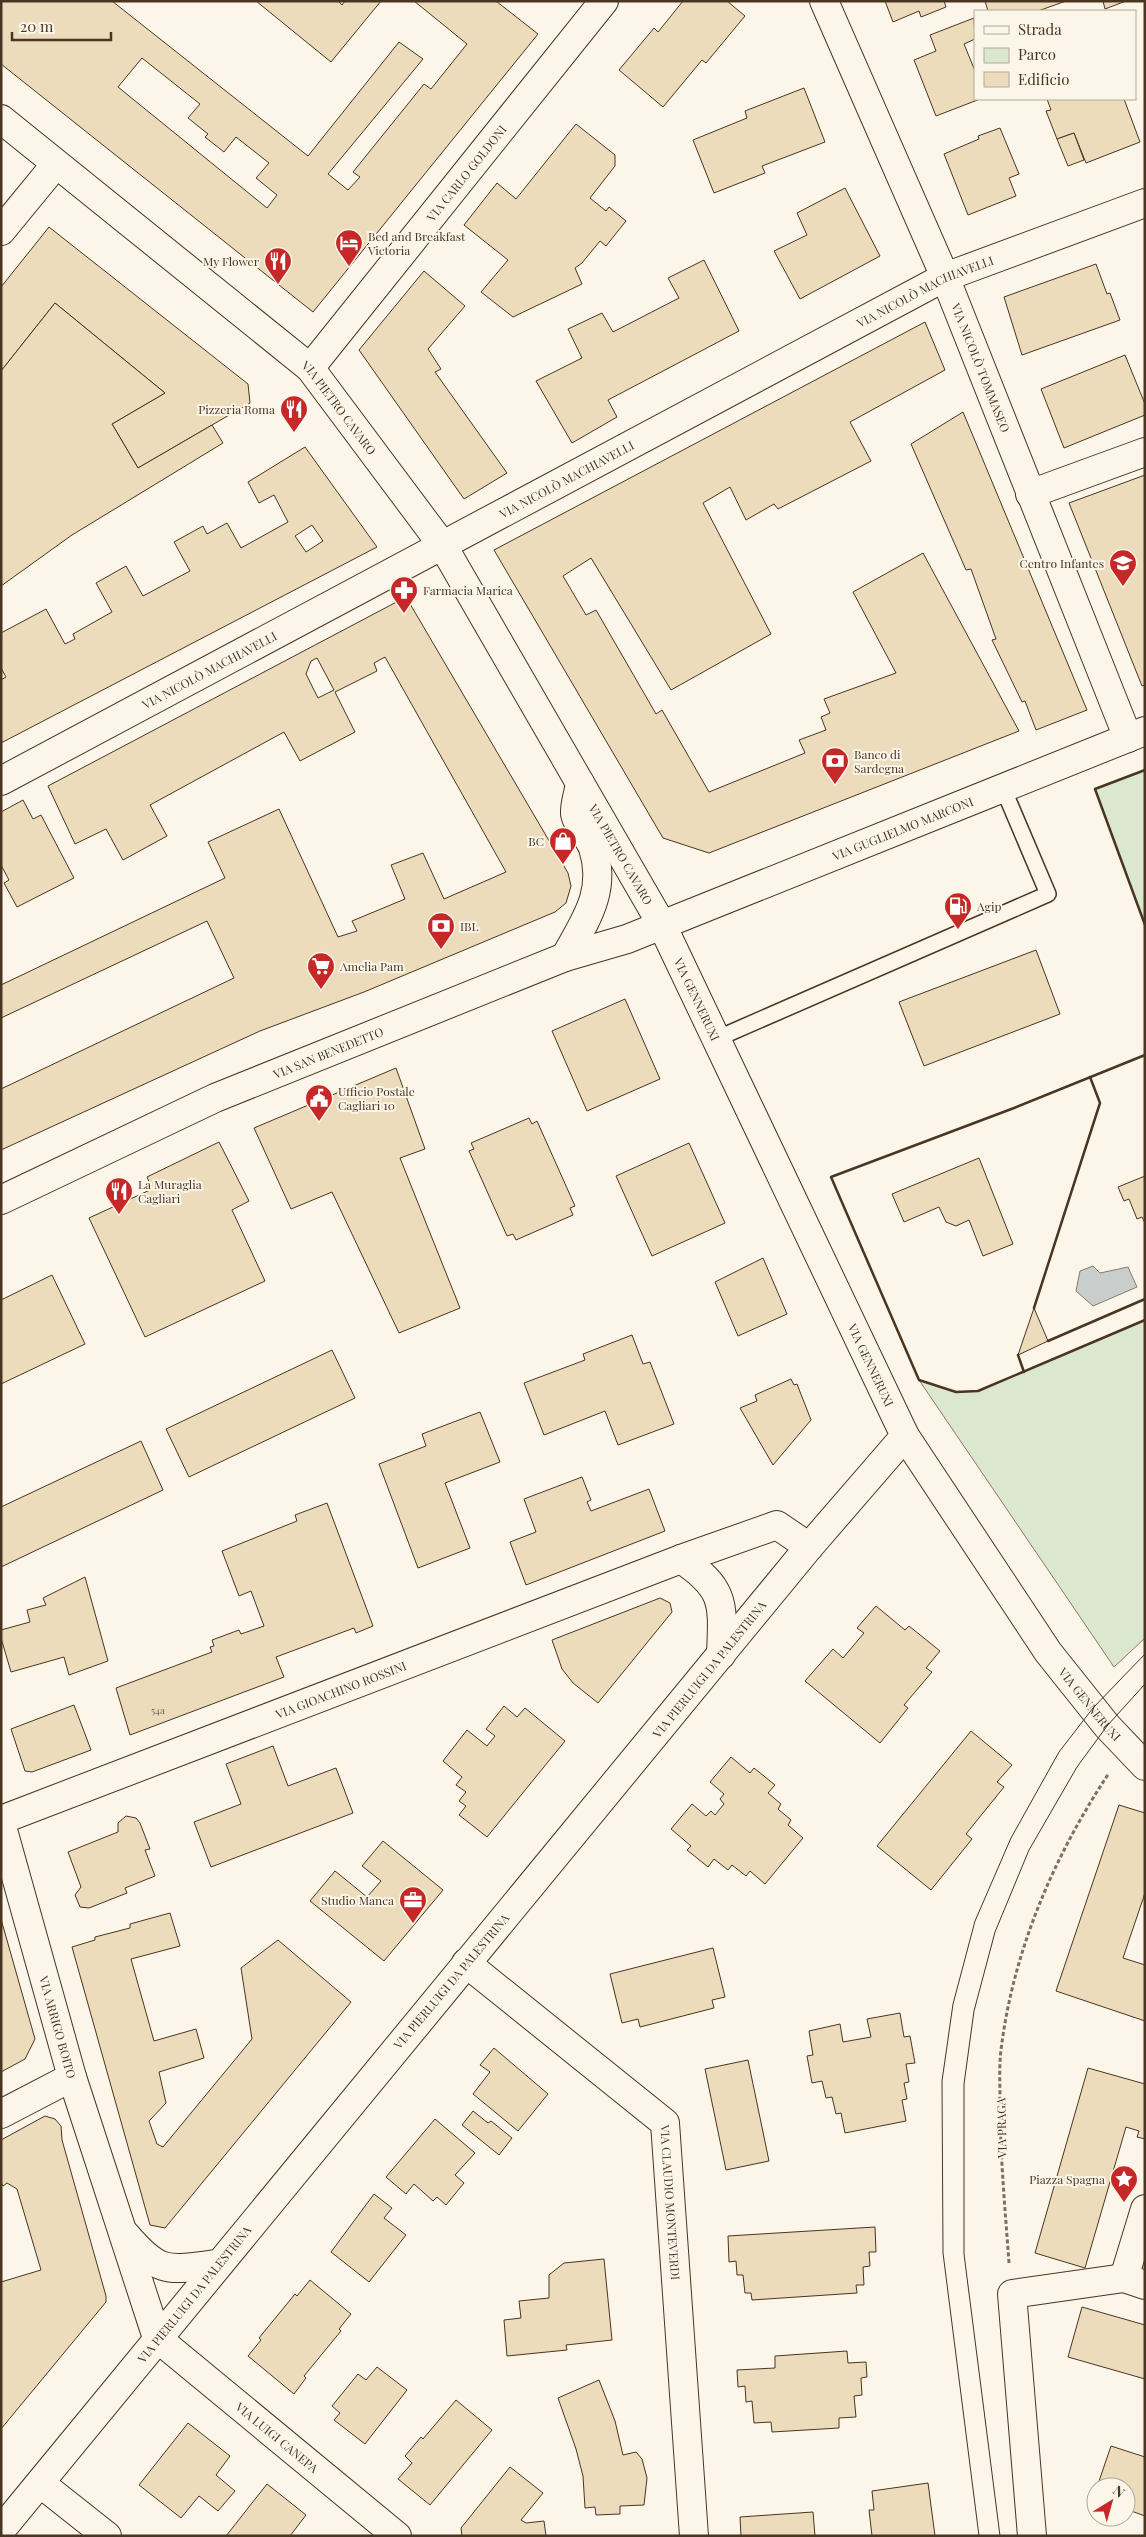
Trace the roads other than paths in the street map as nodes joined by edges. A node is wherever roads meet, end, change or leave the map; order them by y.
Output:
1 (604, 1) edge
2 (824, 1) edge
3 (1, 119) edge
4 (56, 164) junction
5 (1145, 203) edge
6 (3, 225) edge
7 (945, 277) junction
8 (310, 368) junction
9 (1145, 452) edge
10 (1030, 494) junction
11 (443, 546) junction
12 (1136, 735) edge
13 (1, 781) edge
14 (580, 783) junction
15 (1004, 788) junction
16 (662, 925) junction
17 (565, 957) junction
18 (716, 1039) junction
19 (1, 1200) edge
20 (905, 1436) junction
21 (809, 1547) junction
22 (681, 1559) junction
23 (722, 1655) junction
24 (1136, 1757) edge
25 (1, 1821) edge
26 (466, 1963) junction
27 (72, 2077) junction
28 (1, 2114) edge
29 (1145, 2209) edge
30 (122, 2230) junction
31 (218, 2264) junction
32 (1134, 2281) edge
33 (157, 2338) junction
34 (40, 2483) junction
35 (1, 2530) edge
36 (107, 2536) edge
37 (397, 2536) edge
38 (694, 2536) edge
39 (1032, 2536) edge

1 - 8 street, VIA CARLO GOLDONI
2 - 7 street, VIA NICOLÒ TOMMASEO
3 - 4 street, VIA PIETRO CAVARO
4 - 6 street
4 - 8 street, VIA PIETRO CAVARO
5 - 7 street, VIA NICOLÒ MACHIAVELLI
7 - 10 street, VIA NICOLÒ TOMMASEO
7 - 11 street, VIA NICOLÒ MACHIAVELLI
8 - 11 street, VIA PIETRO CAVARO
9 - 10 street
10 - 12 street, VIA NICOLÒ TOMMASEO
11 - 13 street, VIA NICOLÒ MACHIAVELLI
11 - 14 street, VIA PIETRO CAVARO
12 - 15 street, VIA GUGLIELMO MARCONI
14 - 16 street, VIA PIETRO CAVARO
14 - 17 street, VIA PIETRO CAVARO
15 - 16 street, VIA GUGLIELMO MARCONI
15 - 18 lane
16 - 17 street, VIA SAN BENEDETTO
16 - 18 street, VIA GENNERUXI
17 - 19 street, VIA SAN BENEDETTO
18 - 20 street, VIA GENNERUXI
20 - 21 street, VIA PIERLUIGI DA PALESTRINA
20 - 24 street, VIA GENNERUXI
21 - 22 street, VIA GIOACHINO ROSSINI
21 - 23 street, VIA PIERLUIGI DA PALESTRINA
22 - 23 street
22 - 25 street, VIA GIOACHINO ROSSINI
23 - 26 street, VIA PIERLUIGI DA PALESTRINA
25 - 27 street, VIA ARRIGO BOITO
26 - 31 street, VIA PIERLUIGI DA PALESTRINA
26 - 38 street, VIA CLAUDIO MONTEVERDI
27 - 28 street
27 - 30 street, VIA ARRIGO BOITO
29 - 32 street
30 - 31 street, VIA ARRIGO BOITO
30 - 33 street, VIA ARRIGO BOITO
31 - 33 street, VIA PIERLUIGI DA PALESTRINA
32 - 39 street
33 - 34 street, VIA PIERLUIGI DA PALESTRINA
33 - 37 street, VIA LUIGI CANEPA
34 - 35 street, VIA PIERLUIGI DA PALESTRINA
34 - 36 street

